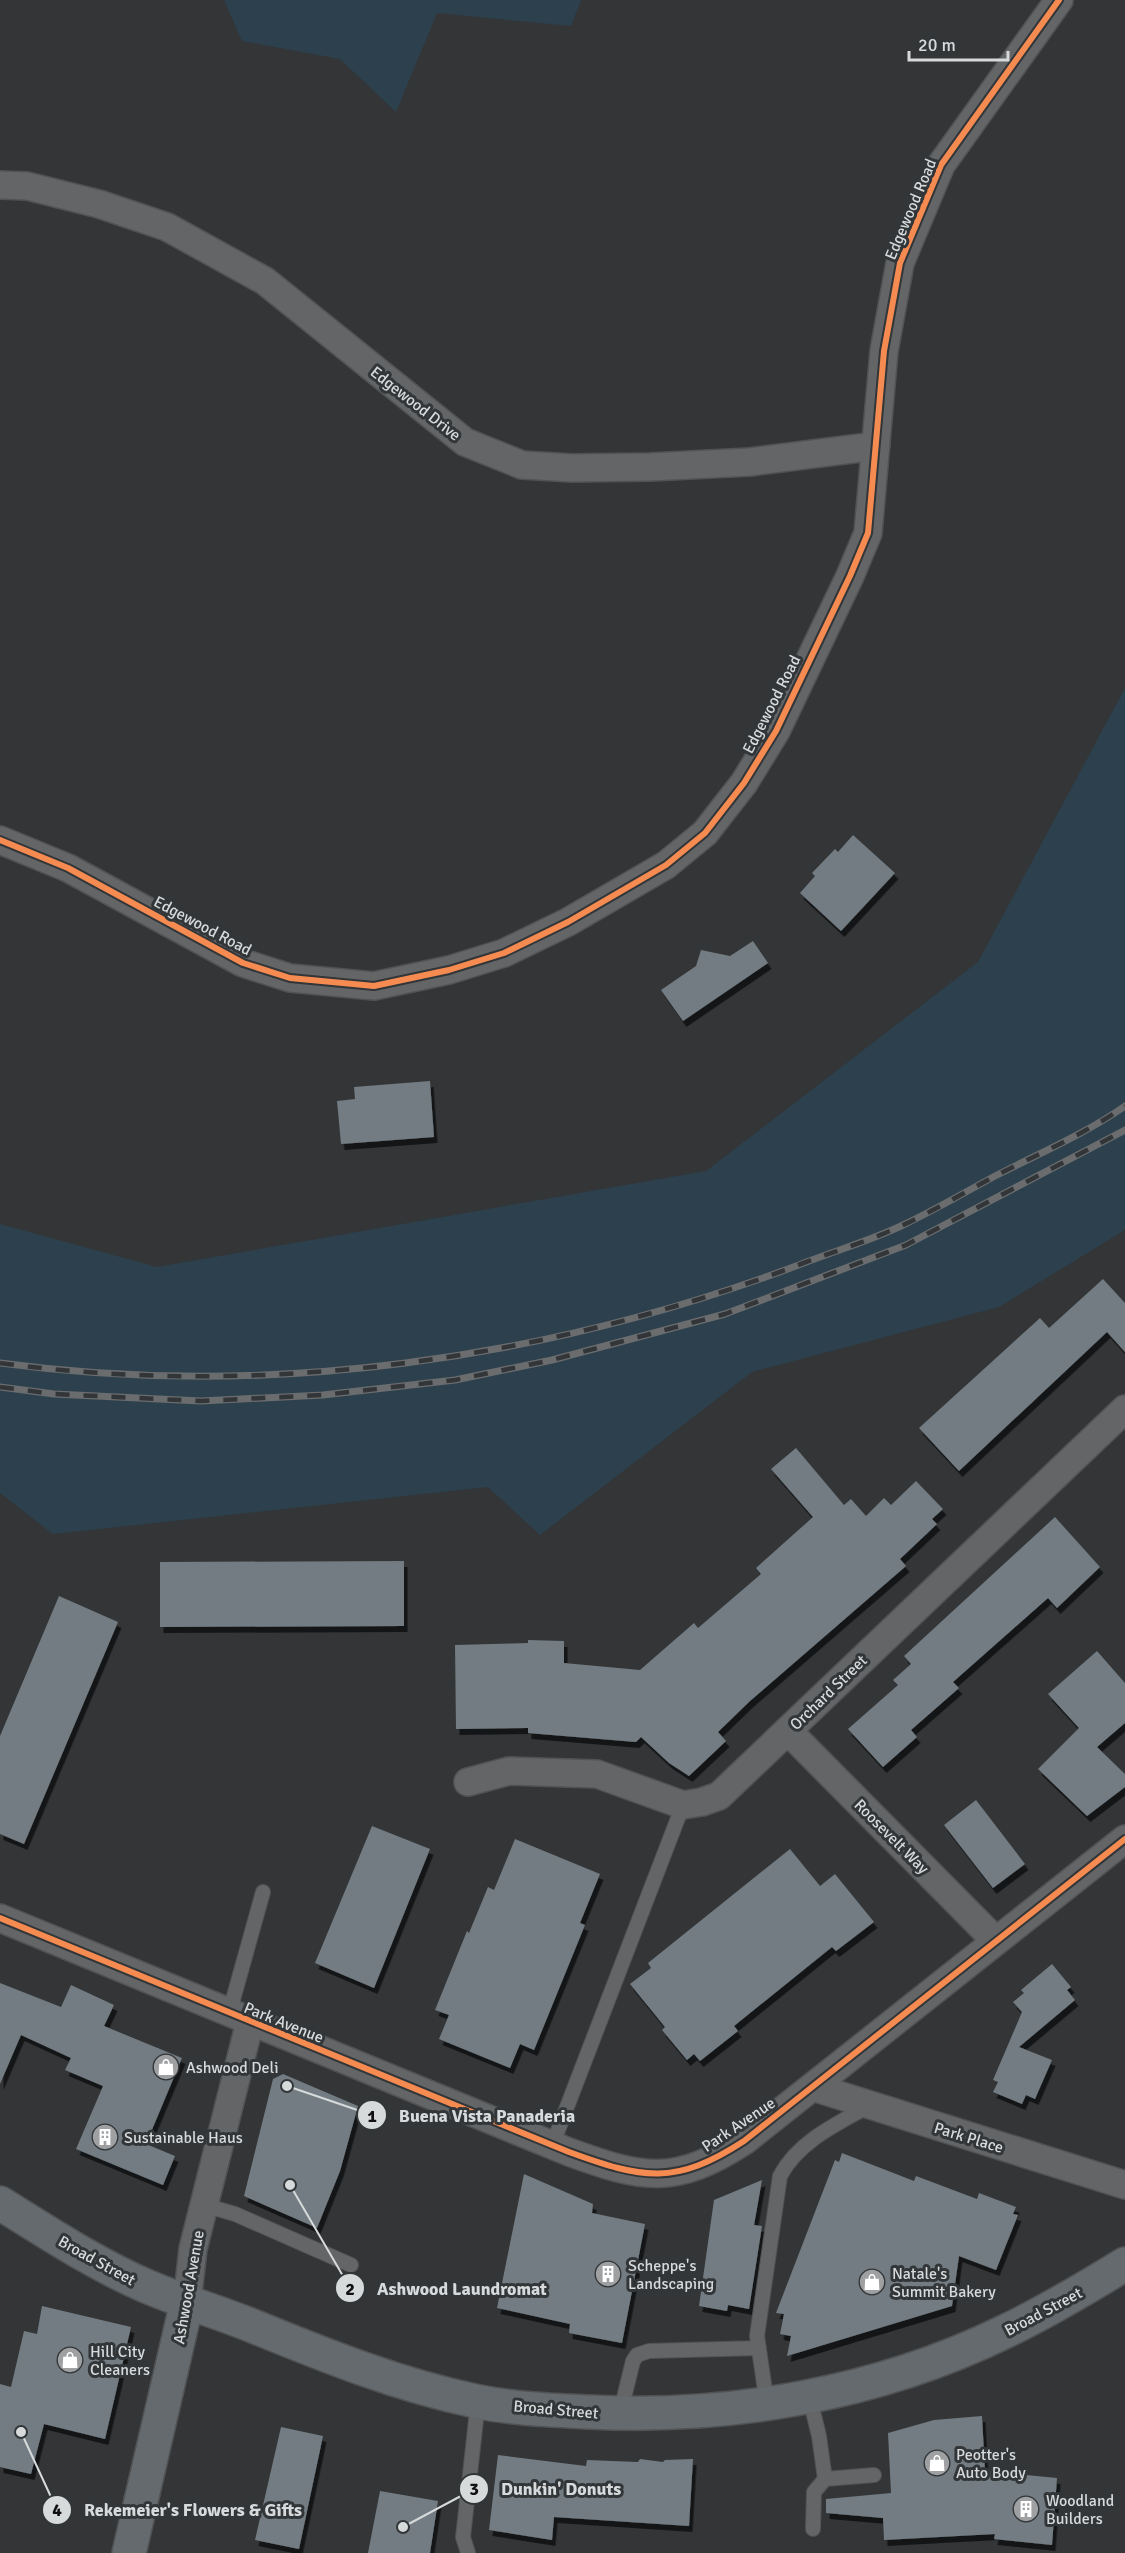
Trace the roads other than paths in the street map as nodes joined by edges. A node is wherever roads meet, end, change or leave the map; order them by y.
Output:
1 (1059, 0) edge
2 (0, 184) edge
3 (876, 446) junction
4 (0, 840) edge
5 (1125, 1409) edge
6 (788, 1731) junction
7 (468, 1782) dead end
8 (683, 1805) junction
9 (1125, 1839) edge
10 (263, 1892) dead end
11 (0, 1918) edge
12 (996, 1941) junction
13 (240, 2018) junction
14 (813, 2087) junction
15 (868, 2106) junction
16 (552, 2146) junction
17 (1125, 2186) edge
18 (0, 2203) edge
19 (204, 2205) junction
20 (1125, 2264) edge
21 (351, 2265) dead end
22 (187, 2302) junction
23 (759, 2348) junction
24 (809, 2396) junction
25 (478, 2402) junction
26 (767, 2404) junction
27 (620, 2414) junction
28 (874, 2475) dead end
29 (825, 2479) junction
30 (813, 2529) dead end
31 (129, 2553) edge
32 (468, 2553) edge

1 - 3 street, Edgewood Road
2 - 3 street, Edgewood Drive
3 - 4 street, Edgewood Road
5 - 6 street, Orchard Street
6 - 8 street, Orchard Street
6 - 12 street, Roosevelt Way
7 - 8 street
8 - 16 lane
9 - 12 street, Park Avenue
10 - 13 lane
11 - 13 street, Park Avenue
12 - 14 street, Park Avenue
13 - 16 street, Park Avenue
13 - 19 street, Ashwood Avenue
14 - 15 street, Park Place
14 - 16 street, Park Avenue
15 - 17 street, Park Place
15 - 23 lane
18 - 22 main road, Broad Street
19 - 21 lane
19 - 22 street, Ashwood Avenue
20 - 24 main road, Broad Street
22 - 25 main road, Broad Street
22 - 31 main road, Ashwood Avenue
23 - 26 lane
23 - 27 lane
24 - 26 main road, Broad Street
24 - 29 lane
25 - 27 main road, Broad Street
25 - 32 lane
26 - 27 main road, Broad Street
28 - 29 lane
29 - 30 lane

